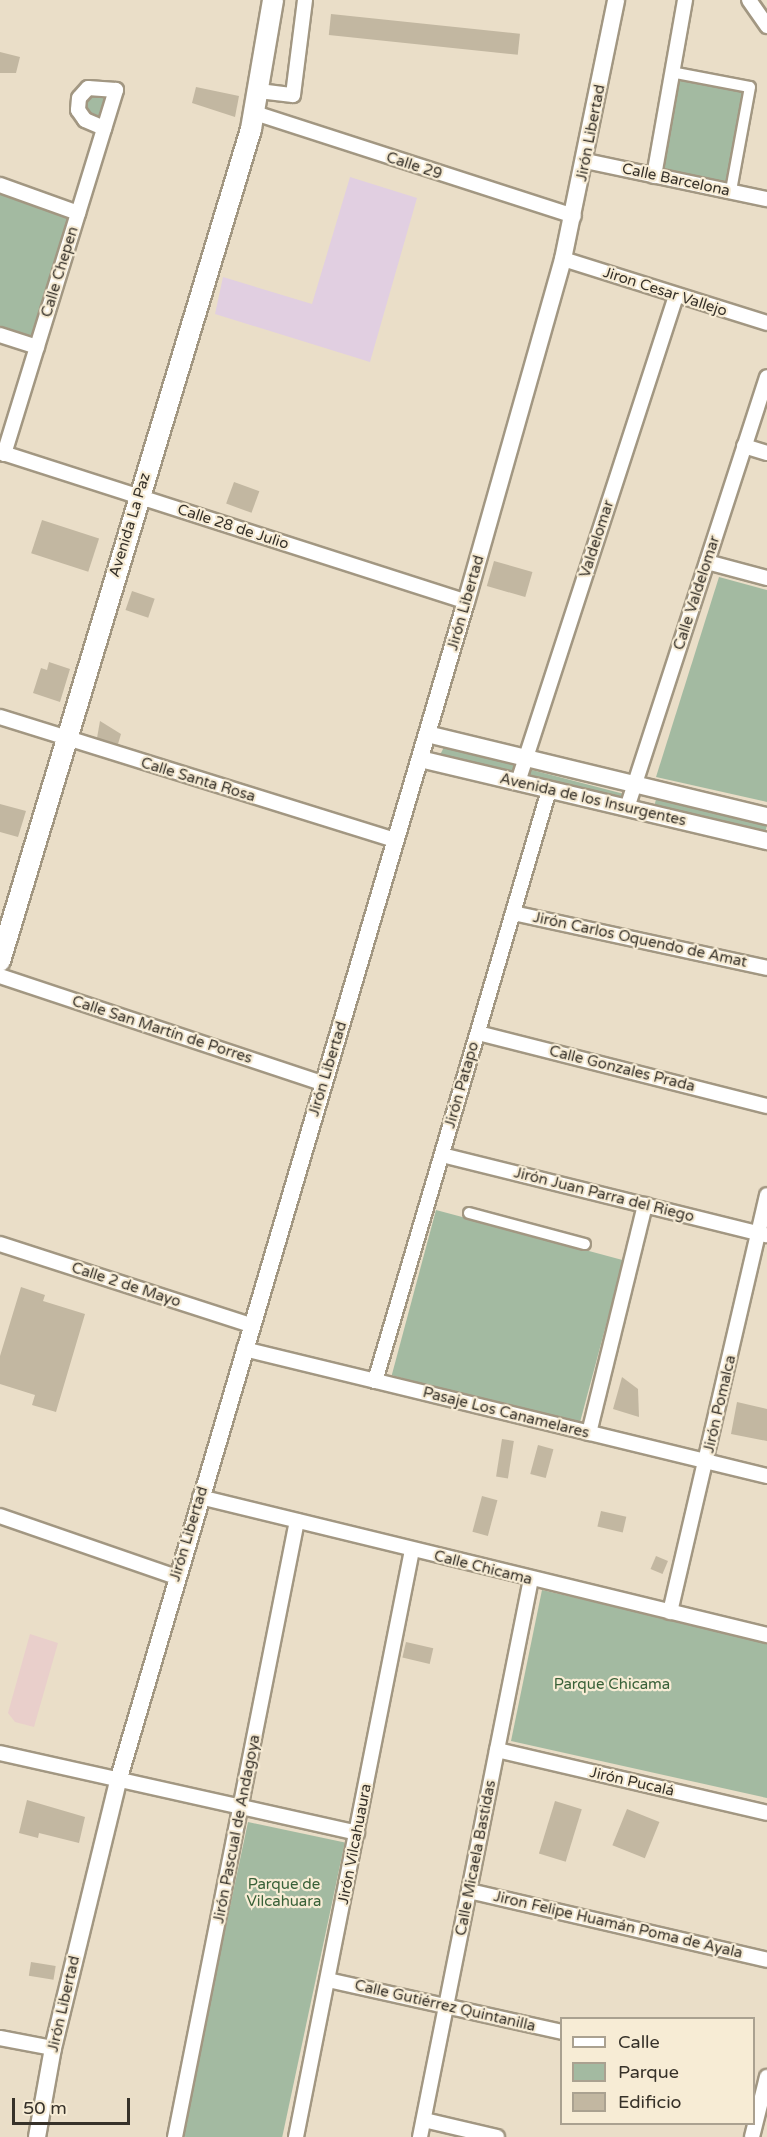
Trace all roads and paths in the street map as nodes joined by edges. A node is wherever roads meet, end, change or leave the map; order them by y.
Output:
1 (273, 0) edge
2 (305, 0) edge
3 (616, 0) edge
4 (685, 0) edge
5 (749, 0) edge
6 (767, 26) edge
7 (671, 72) junction
8 (259, 91) junction
9 (255, 113) junction
10 (104, 128) junction
11 (586, 161) junction
12 (654, 176) junction
13 (0, 185) edge
14 (731, 191) junction
15 (767, 199) edge
16 (78, 213) junction
17 (574, 216) junction
18 (563, 259) junction
19 (676, 296) junction
20 (767, 323) edge
21 (0, 335) edge
22 (37, 347) junction
23 (767, 377) edge
24 (744, 446) junction
25 (2, 453) edge
26 (767, 453) edge
27 (138, 497) junction
28 (707, 562) junction
29 (767, 578) edge
30 (466, 602) junction
31 (0, 717) edge
32 (427, 734) junction
33 (66, 740) junction
34 (527, 758) junction
35 (420, 759) junction
36 (518, 782) junction
37 (635, 784) junction
38 (549, 790) junction
39 (627, 808) junction
40 (767, 816) edge
41 (396, 840) junction
42 (767, 842) edge
43 (513, 913) junction
44 (0, 960) edge
45 (767, 968) edge
46 (0, 976) edge
47 (478, 1033) junction
48 (324, 1084) junction
49 (767, 1106) edge
50 (442, 1155) junction
51 (767, 1195) edge
52 (645, 1205) junction
53 (469, 1213) dead end
54 (763, 1234) edge
55 (0, 1244) edge
56 (585, 1244) dead end
57 (251, 1325) junction
58 (244, 1349) junction
59 (375, 1381) junction
60 (589, 1433) junction
61 (707, 1462) junction
62 (767, 1476) edge
63 (200, 1497) junction
64 (0, 1516) edge
65 (297, 1521) junction
66 (412, 1550) junction
67 (176, 1577) junction
68 (531, 1579) junction
69 (670, 1612) junction
70 (767, 1635) edge
71 (497, 1750) junction
72 (0, 1753) edge
73 (118, 1781) junction
74 (241, 1809) junction
75 (767, 1813) edge
76 (357, 1833) junction
77 (469, 1891) junction
78 (767, 1960) edge
79 (328, 1980) junction
80 (447, 2004) junction
81 (560, 2032) edge
82 (0, 2038) edge
83 (53, 2048) junction
84 (762, 2078) edge
85 (755, 2119) edge
86 (424, 2120) junction
87 (37, 2137) edge
88 (176, 2137) edge
89 (296, 2137) edge
90 (420, 2137) edge
91 (497, 2137) edge

1 - 8 main road, Avenida La Paz
2 - 8 street
3 - 11 street, Jirón Libertad
4 - 7 street
5 - 6 street
7 - 12 street
7 - 14 street
8 - 9 main road, Avenida La Paz
9 - 17 street, Calle 29
9 - 27 main road, Avenida La Paz
10 - 10 street, Calle Chepen
10 - 16 street, Calle Chepen
11 - 12 street, Calle Barcelona
11 - 17 street, Jirón Libertad
12 - 14 street, Calle Barcelona
13 - 16 street
14 - 15 street, Calle Barcelona
16 - 22 street, Calle Chepen
17 - 18 street, Jirón Libertad
18 - 19 street, Jiron Cesar Vallejo
18 - 30 street, Jirón Libertad
19 - 20 street, Jiron Cesar Vallejo
19 - 34 street, Valdelomar
21 - 22 street
22 - 25 street, Calle Chepen
23 - 24 street, Calle Valdelomar
24 - 26 street
24 - 28 street, Calle Valdelomar
25 - 27 street, Calle 28 de Julio
27 - 30 street, Calle 28 de Julio
27 - 33 main road, Avenida La Paz
28 - 29 street
28 - 37 street, Calle Valdelomar
30 - 32 street, Jirón Libertad
31 - 33 street, Calle Santa Rosa
32 - 34 street, Avenida de los Insurgentes
32 - 35 street, Jirón Libertad
33 - 41 street, Calle Santa Rosa
33 - 44 main road, Avenida La Paz
34 - 36 street, Valdelomar
34 - 37 street, Avenida de los Insurgentes
35 - 36 street, Avenida de los Insurgentes
35 - 41 street, Jirón Libertad
36 - 38 street, Avenida de los Insurgentes
37 - 39 street, Calle Valdelomar
37 - 40 street, Avenida de los Insurgentes
38 - 39 street, Avenida de los Insurgentes
38 - 43 street, Jirón Patapo
39 - 42 street, Avenida de los Insurgentes
41 - 48 street, Jirón Libertad
43 - 45 street, Jirón Carlos Oquendo de Amat
43 - 47 street, Jirón Patapo
46 - 48 street, Calle San Martín de Porres
47 - 49 street, Calle Gonzales Prada
47 - 50 street, Jirón Patapo
48 - 57 street, Jirón Libertad
50 - 52 street, Jirón Juan Parra del Riego
50 - 59 street, Jirón Patapo
51 - 54 street, Jirón Pomalca
52 - 54 street, Jirón Juan Parra del Riego
52 - 60 street
53 - 56 street
54 - 61 street, Jirón Pomalca
55 - 57 street, Calle 2 de Mayo
57 - 58 street, Jirón Libertad
58 - 59 street, Pasaje Los Canamelares
58 - 63 street, Jirón Libertad
59 - 60 street, Pasaje Los Canamelares
60 - 61 street, Pasaje Los Canamelares
61 - 62 street, Pasaje Los Canamelares
61 - 69 street, Jirón Pomalca
63 - 65 street, Calle Chicama
63 - 67 street, Jirón Libertad
64 - 67 street
65 - 66 street, Calle Chicama
65 - 74 street, Jirón Pascual de Andagoya
66 - 68 street, Calle Chicama
66 - 76 street, Jirón Vilcahuaura
67 - 73 street, Jirón Libertad
68 - 69 street, Calle Chicama
68 - 71 street, Calle Micaela Bastidas
69 - 70 street, Calle Chicama
71 - 75 street, Jirón Pucalá
71 - 77 street, Calle Micaela Bastidas
72 - 73 street
73 - 74 street
73 - 83 street, Jirón Libertad
74 - 76 street
74 - 88 street, Jirón Pascual de Andagoya
76 - 79 street, Jirón Vilcahuaura
77 - 78 street, Jiron Felipe Huamán Poma de Ayala
77 - 80 street, Calle Micaela Bastidas
79 - 80 street, Calle Gutiérrez Quintanilla
79 - 89 street, Jirón Vilcahuaura
80 - 81 street, Calle Gutiérrez Quintanilla
80 - 86 street, Calle Micaela Bastidas
82 - 83 street
83 - 87 street, Jirón Libertad
84 - 85 street
86 - 90 street, Calle Micaela Bastidas
86 - 91 street

